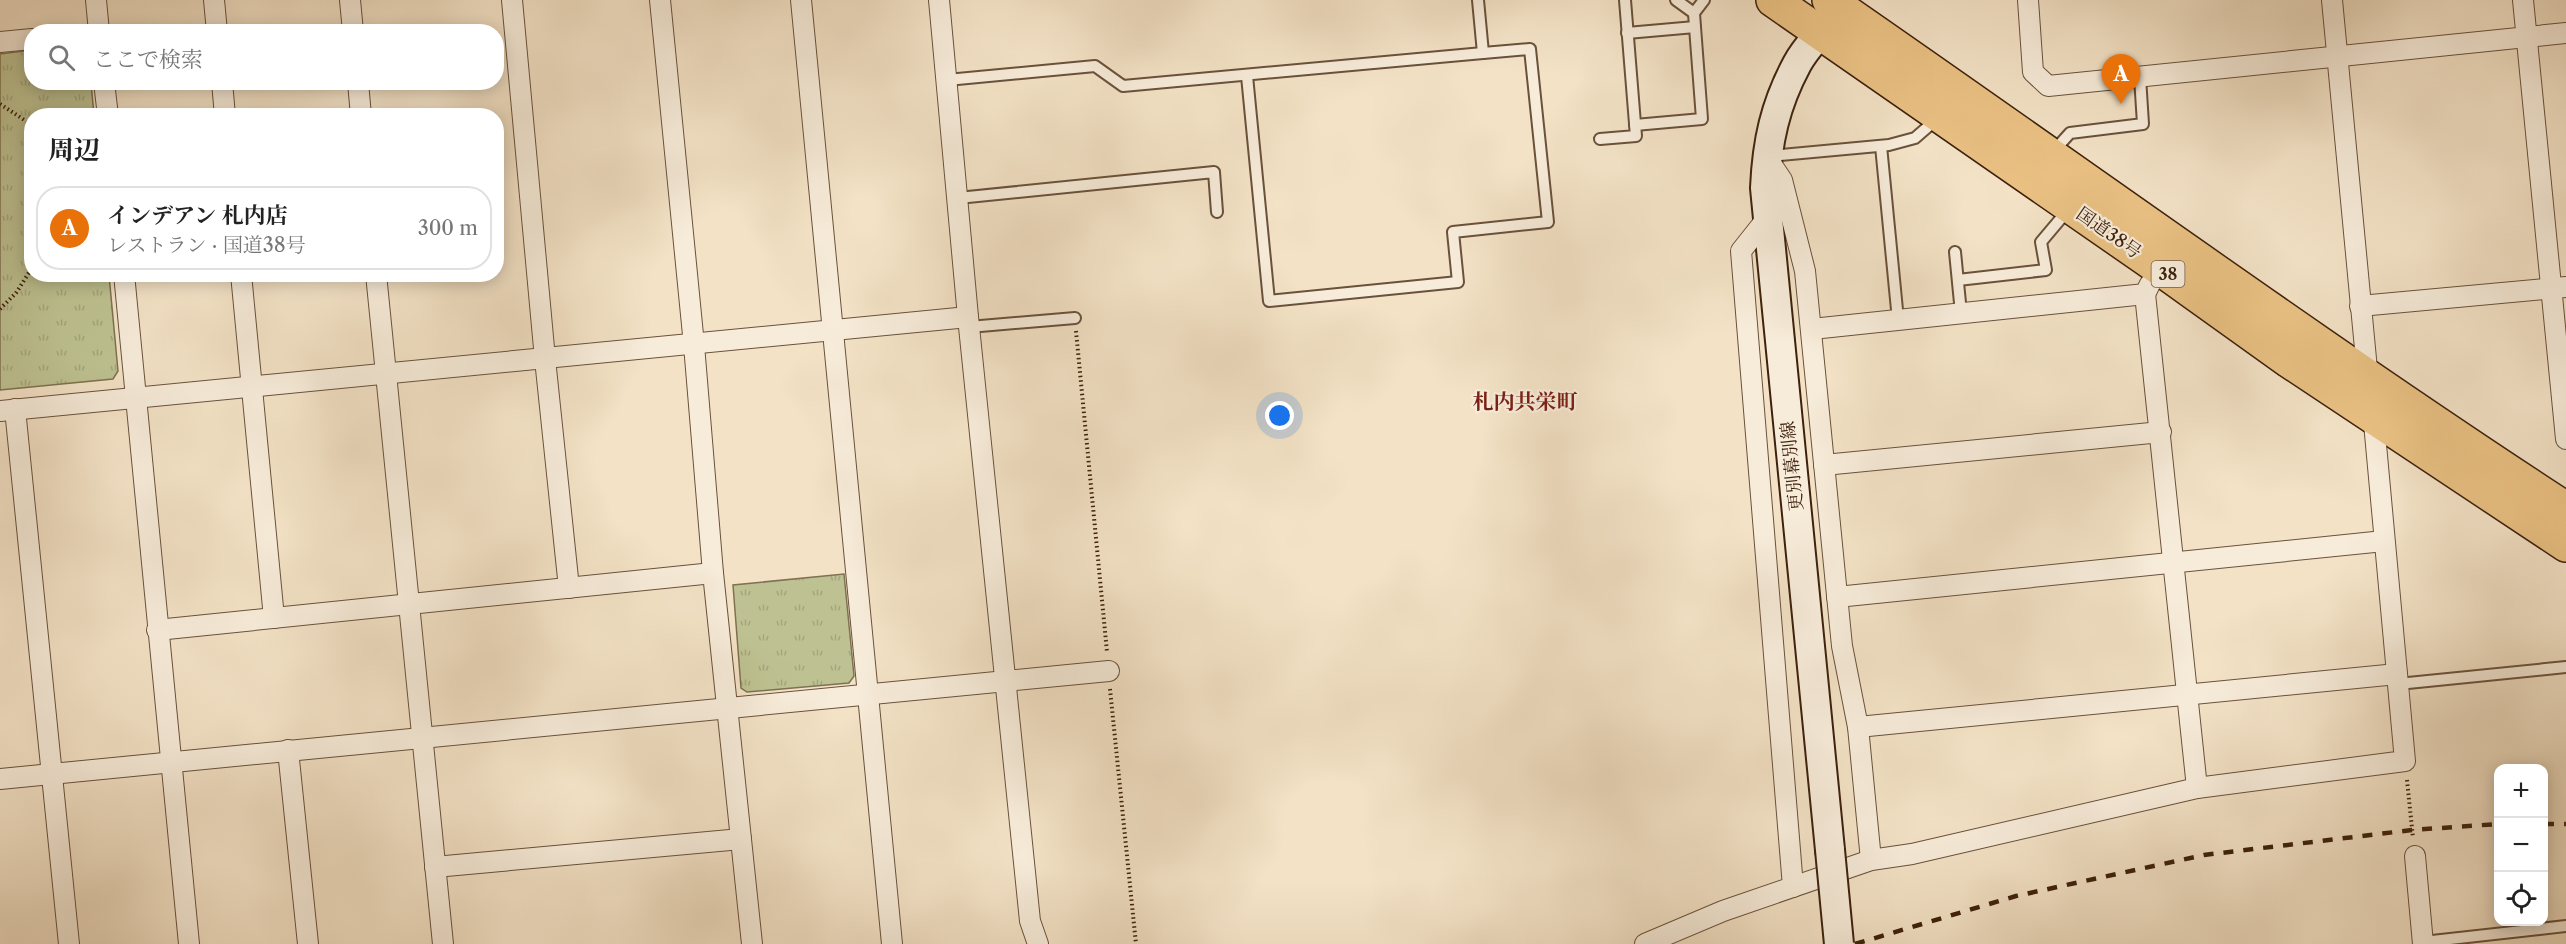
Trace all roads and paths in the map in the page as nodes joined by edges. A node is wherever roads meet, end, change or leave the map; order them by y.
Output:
1 (96, 0) edge
2 (214, 0) edge
3 (350, 0) edge
4 (512, 0) edge
5 (660, 0) edge
6 (801, 0) edge
7 (939, 0) edge
8 (1478, 0) edge
9 (1625, 0) edge
10 (1676, 0) edge
11 (1704, 0) edge
12 (1773, 0) edge
13 (2028, 0) edge
14 (2332, 0) edge
15 (2523, 0) edge
16 (1838, 3) edge
17 (1694, 13) junction
18 (98, 24) edge
19 (216, 24) edge
20 (352, 24) edge
21 (1695, 27) junction
22 (1628, 33) junction
23 (1821, 33) junction
24 (2566, 33) edge
25 (2527, 37) junction
26 (24, 40) edge
27 (0, 42) edge
28 (1483, 53) junction
29 (2338, 57) junction
30 (1247, 76) junction
31 (2140, 77) junction
32 (947, 80) junction
33 (105, 90) edge
34 (223, 90) edge
35 (359, 90) edge
36 (0, 104) edge
37 (107, 108) edge
38 (224, 108) edge
39 (360, 108) edge
40 (1940, 116) junction
41 (24, 118) edge
42 (1635, 125) junction
43 (1600, 139) dead end
44 (1881, 146) junction
45 (2050, 155) junction
46 (1766, 156) junction
47 (958, 198) junction
48 (2071, 206) junction
49 (1217, 212) dead end
50 (1768, 217) junction
51 (1955, 252) dead end
52 (2160, 268) junction
53 (24, 280) edge
54 (1958, 280) junction
55 (125, 282) edge
56 (242, 282) edge
57 (377, 282) edge
58 (2558, 288) edge
59 (2360, 306) junction
60 (0, 309) edge
61 (1961, 313) junction
62 (1075, 318) joint
63 (1898, 320) junction
64 (969, 322) junction
65 (1812, 329) junction
66 (832, 330) junction
67 (694, 345) junction
68 (545, 359) junction
69 (385, 374) junction
70 (2367, 377) junction
71 (252, 387) junction
72 (137, 398) junction
73 (8, 410) edge
74 (2374, 419) junction
75 (2161, 432) junction
76 (2566, 439) edge
77 (1824, 465) junction
78 (2566, 509) edge
79 (2384, 541) junction
80 (2566, 544) edge
81 (2174, 561) junction
82 (713, 573) junction
83 (569, 588) junction
84 (1837, 597) junction
85 (409, 604) junction
86 (274, 618) junction
87 (157, 630) junction
88 (2566, 667) edge
89 (1109, 671) junction
90 (2397, 679) junction
91 (1004, 680) junction
92 (867, 693) junction
93 (2187, 694) junction
94 (729, 707) junction
95 (1857, 727) junction
96 (423, 737) junction
97 (288, 750) junction
98 (2405, 761) junction
99 (171, 762) junction
100 (52, 774) junction
101 (0, 779) edge
102 (2197, 788) junction
103 (741, 838) junction
104 (2415, 856) joint
105 (1871, 860) junction
106 (435, 867) junction
107 (1793, 886) junction
108 (2566, 926) edge
109 (2423, 943) edge
110 (69, 944) edge
111 (189, 944) edge
112 (308, 944) edge
113 (442, 944) edge
114 (752, 944) edge
115 (892, 944) edge
116 (1038, 944) edge
117 (1136, 944) edge
118 (1645, 944) edge
119 (1839, 944) edge

1 - 18 street
2 - 19 street
3 - 20 street
4 - 68 street
5 - 67 street
6 - 66 street
7 - 32 street
8 - 28 lane
9 - 22 lane
10 - 17 lane
11 - 17 lane
12 - 23 highway, 国道38号 / 38
13 - 31 street
14 - 29 street
15 - 25 street
16 - 23 main road, 更別幕別線
16 - 45 highway, 国道38号 / 38
17 - 21 lane
21 - 22 lane
21 - 42 lane
22 - 42 lane
23 - 40 highway, 国道38号 / 38
23 - 46 main road, 更別幕別線
24 - 25 street
25 - 29 street
25 - 58 street
26 - 27 street
28 - 30 lane
28 - 30 lane
29 - 31 street
29 - 59 street
30 - 32 lane
31 - 45 lane
32 - 47 street
33 - 37 street
34 - 38 street
35 - 39 street
36 - 41 path
40 - 44 lane
40 - 48 highway, 国道38号 / 38
42 - 43 lane
44 - 46 lane
44 - 63 lane
45 - 52 highway, 国道38号 / 38
46 - 50 main road, 更別幕別線
46 - 65 street
47 - 49 lane
47 - 64 street
48 - 52 highway, 国道38号 / 38
48 - 54 lane
50 - 107 street
50 - 119 main road, 更別幕別線, bridge
51 - 54 lane
52 - 61 street
52 - 70 highway, 国道38号 / 38
52 - 74 highway, 国道38号 / 38
52 - 75 street
53 - 60 path
54 - 61 lane
55 - 72 street
56 - 71 street
57 - 69 street
58 - 59 street
58 - 76 street
59 - 70 street
61 - 63 street
62 - 64 lane
62 - 89 path
63 - 65 street
64 - 66 street
64 - 91 street
65 - 77 street
66 - 67 street
66 - 92 street
67 - 68 street
67 - 82 street
68 - 69 street
68 - 83 street
69 - 71 street
69 - 85 street
70 - 74 street
70 - 78 highway, 国道38号 / 38
71 - 72 street
71 - 86 street
72 - 73 street
72 - 87 street
73 - 100 street
74 - 79 street
74 - 80 highway, 国道38号 / 38
75 - 77 street
75 - 81 street
77 - 84 street
79 - 81 street
79 - 90 street
81 - 84 street
81 - 93 street
82 - 83 street
82 - 94 street
83 - 85 street
84 - 95 street
85 - 86 street
85 - 96 street
86 - 87 street
87 - 99 street
88 - 90 lane
89 - 91 street
89 - 117 path
90 - 93 street
90 - 98 street
91 - 92 street
91 - 116 street
92 - 94 street
92 - 115 street
93 - 95 street
93 - 102 street
94 - 96 street
94 - 103 street
95 - 105 street
96 - 97 street
96 - 106 street
97 - 99 street
97 - 112 street
98 - 102 street
98 - 104 path
99 - 100 street
99 - 111 street
100 - 101 street
100 - 110 street
102 - 105 street
103 - 106 street
103 - 114 street
104 - 109 street
105 - 107 street
106 - 113 street
107 - 118 street
108 - 109 lane

